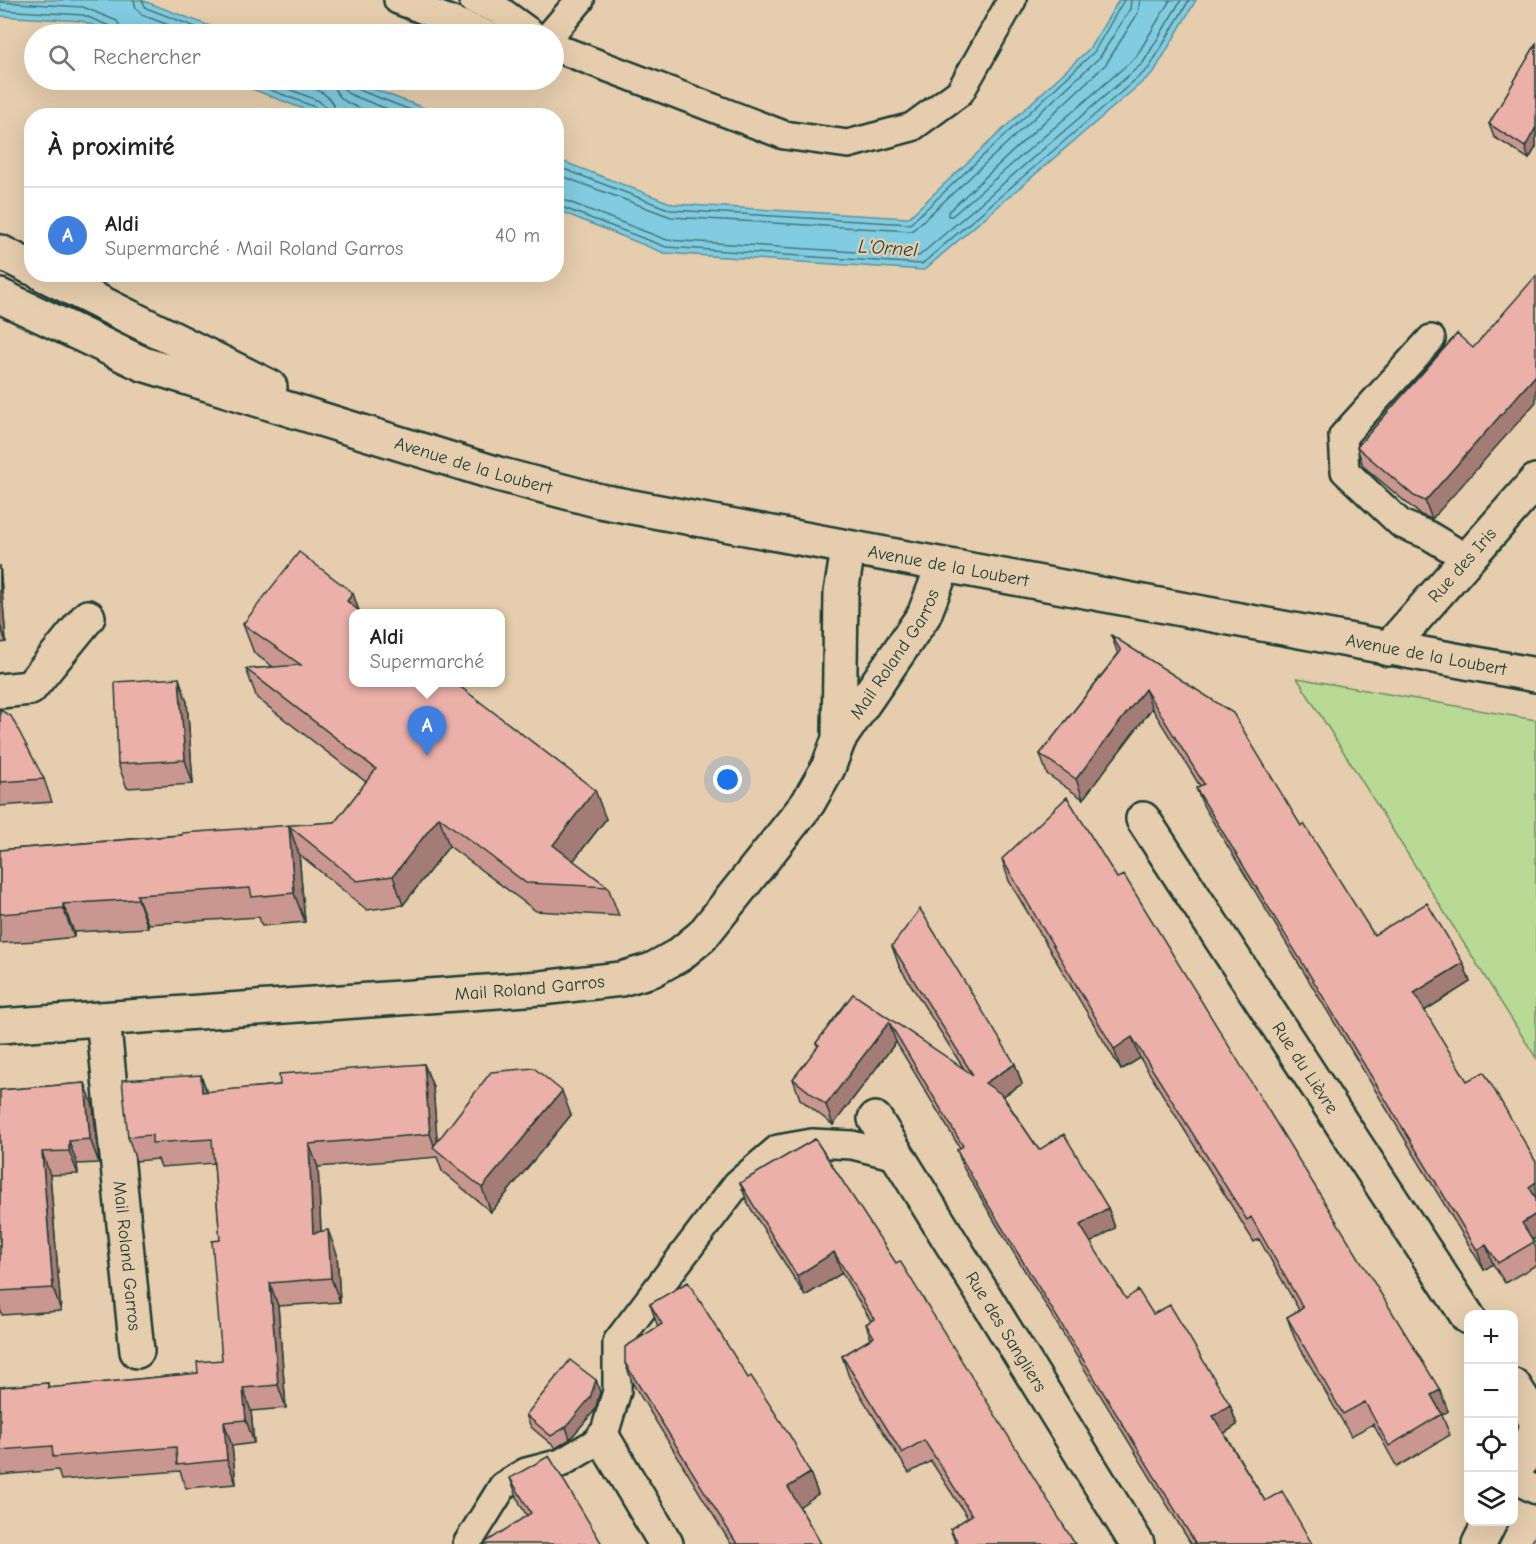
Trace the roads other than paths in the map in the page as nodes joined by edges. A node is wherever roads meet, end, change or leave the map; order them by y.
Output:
1 (398, 0) edge
2 (473, 0) edge
3 (580, 0) edge
4 (1012, 0) edge
5 (460, 24) edge
6 (518, 24) edge
7 (560, 24) edge
8 (564, 51) edge
9 (0, 252) edge
10 (24, 264) edge
11 (59, 282) edge
12 (0, 296) edge
13 (1431, 339) dead end
14 (366, 435) junction
15 (1536, 481) edge
16 (848, 549) junction
17 (1468, 559) junction
18 (943, 566) junction
19 (88, 617) dead end
20 (1388, 649) junction
21 (1536, 675) edge
22 (0, 691) edge
23 (839, 739) junction
24 (1143, 819) dead end
25 (103, 1019) junction
26 (0, 1026) edge
27 (875, 1119) dead end
28 (900, 1157) junction
29 (1464, 1311) edge
30 (137, 1351) dead end
31 (1518, 1392) edge
32 (1536, 1420) edge
33 (1536, 1429) edge
34 (603, 1438) junction
35 (1515, 1472) edge
36 (1518, 1481) edge
37 (1536, 1490) edge
38 (1488, 1526) edge
39 (467, 1544) edge
40 (666, 1544) edge
41 (1137, 1544) edge
42 (1479, 1544) edge

1 - 5 lane
2 - 6 lane
3 - 7 lane
4 - 8 lane
9 - 10 street
11 - 14 street, Avenue de la Loubert
12 - 14 street, Avenue de la Loubert
13 - 17 lane
14 - 16 street, Avenue de la Loubert
15 - 17 street, Rue des Iris
16 - 18 street, Avenue de la Loubert
16 - 23 street, Mail Roland Garros
17 - 20 street, Rue des Iris
18 - 20 street, Avenue de la Loubert
18 - 23 street, Mail Roland Garros
19 - 22 street
20 - 21 street, Avenue de la Loubert
23 - 25 street, Mail Roland Garros
24 - 29 street, Rue du Lièvre
25 - 26 street, Mail Roland Garros
25 - 30 street, Mail Roland Garros
27 - 28 street, Rue des Sangliers
28 - 34 lane
28 - 41 street, Rue des Sangliers
31 - 32 street
33 - 35 street
34 - 39 lane
34 - 40 street
36 - 37 lane
38 - 42 street

